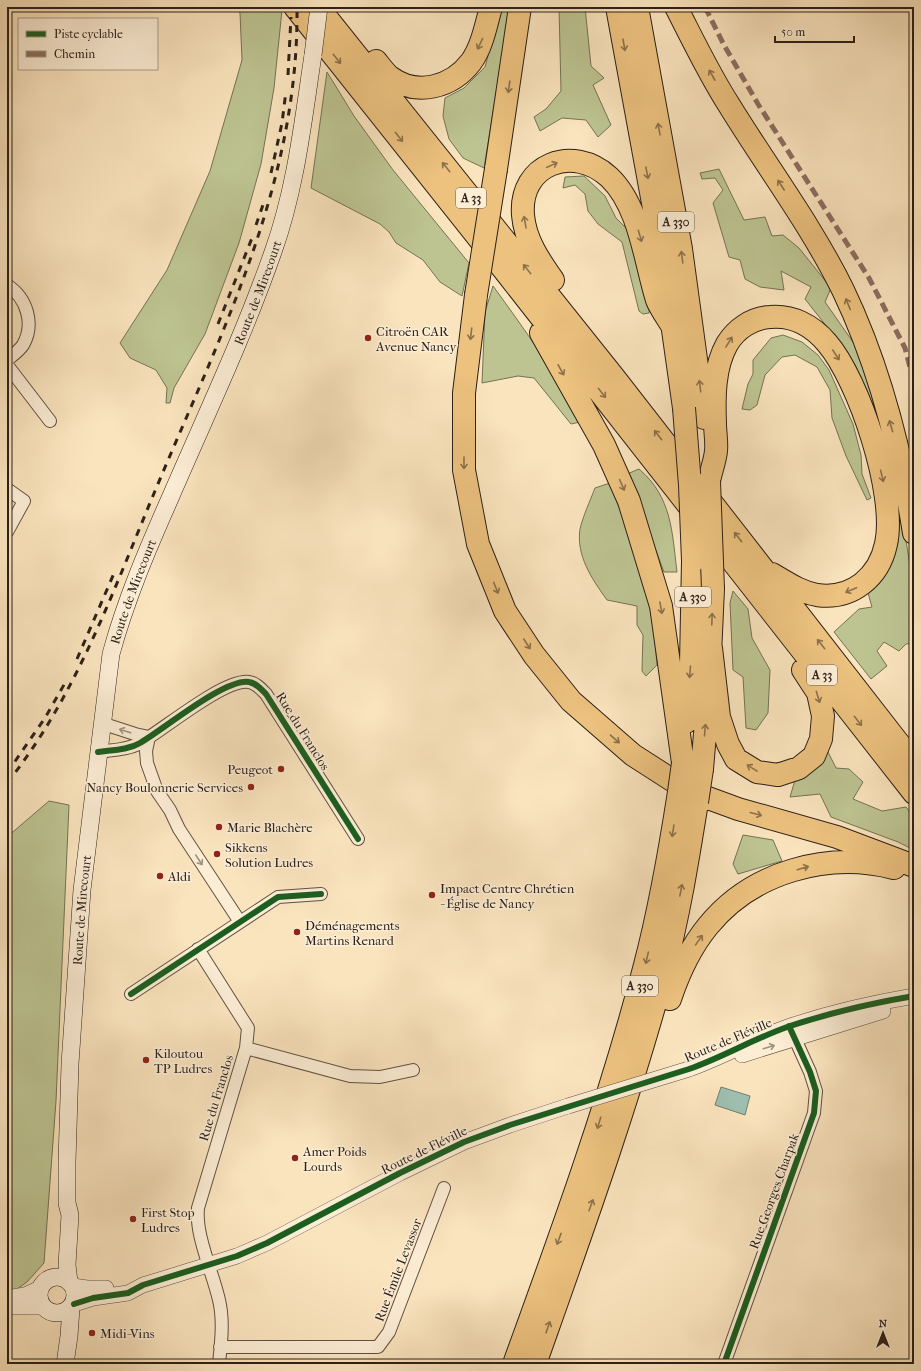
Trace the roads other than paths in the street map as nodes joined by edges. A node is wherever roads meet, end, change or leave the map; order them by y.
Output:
1 (295, 7) edge
2 (491, 7) edge
3 (520, 7) edge
4 (617, 7) edge
5 (637, 7) edge
6 (676, 7) edge
7 (322, 11) edge
8 (508, 274) junction
9 (7, 285) edge
10 (674, 329) junction
11 (7, 360) edge
12 (7, 365) edge
13 (613, 376) junction
14 (50, 421) dead end
15 (711, 444) junction
16 (7, 489) edge
17 (7, 532) edge
18 (914, 532) edge
19 (731, 558) junction
20 (762, 568) junction
21 (711, 648) junction
22 (101, 723) junction
23 (149, 736) junction
24 (98, 752) junction
25 (914, 763) edge
26 (692, 766) junction
27 (914, 793) edge
28 (688, 797) junction
29 (358, 839) dead end
30 (914, 866) edge
31 (914, 875) edge
32 (321, 894) dead end
33 (240, 922) junction
34 (198, 949) junction
35 (131, 994) dead end
36 (914, 996) edge
37 (914, 1000) edge
38 (792, 1032) junction
39 (246, 1048) junction
40 (413, 1070) dead end
41 (634, 1075) junction
42 (444, 1188) dead end
43 (67, 1203) junction
44 (210, 1266) junction
45 (44, 1284) junction
46 (71, 1284) junction
47 (143, 1285) junction
48 (7, 1298) edge
49 (72, 1306) junction
50 (7, 1307) edge
51 (47, 1310) junction
52 (220, 1347) junction
53 (58, 1364) edge
54 (65, 1364) edge
55 (219, 1364) edge
56 (514, 1364) edge
57 (535, 1364) edge
58 (724, 1364) edge

1 -> 8 highway, A 33
2 -> 7 highway
3 -> 30 highway, bridge
4 -> 10 highway, A 330
15 -> 5 highway, A 330
18 -> 6 highway
13 -> 7 highway, A 33
7 - 22 main road, Route de Mirecourt, bridge
8 -> 19 highway, A 33
8 -> 26 highway
9 - 11 street
13 -> 10 highway
10 -> 26 highway, A 330, bridge
12 - 14 street
20 -> 13 highway, A 33
15 -> 20 highway
21 -> 15 highway, A 330, bridge
16 - 17 street
19 -> 21 highway
19 -> 27 highway, A 33
25 -> 20 highway, A 33
26 -> 21 highway, A 330
23 -> 22 street
22 - 24 main road, Route de Mirecourt
23 - 24 street, Rue du Franclos
23 - 29 street, Rue du Franclos
23 -> 33 street
24 - 43 main road, Route de Mirecourt
26 - 28 highway, A 330, bridge
41 -> 28 highway, A 330
28 -> 56 highway, A 330
41 -> 31 highway
32 - 33 street
33 - 34 street
34 - 35 street
34 - 39 street, Rue du Franclos
36 - 38 street
37 - 38 street
38 - 44 street, Route de Fléville, bridge
38 - 58 street, Rue Georges Charpak
39 - 40 street
39 - 44 street, Rue du Franclos
57 -> 41 highway, A 330
42 - 52 street, Rue Émile Levassor
43 - 45 main road, Route de Mirecourt
43 - 46 main road, Route de Mirecourt
44 - 47 street, Route de Fléville
44 - 52 street, Rue du Franclos
45 - 46 main road
45 - 48 street
45 - 51 main road
46 - 47 street, Route de Fléville
46 - 49 main road
47 - 49 street, Route de Fléville
49 - 51 main road
49 - 54 main road
50 - 51 street
51 - 53 main road
52 - 55 street, Rue du Franclos

